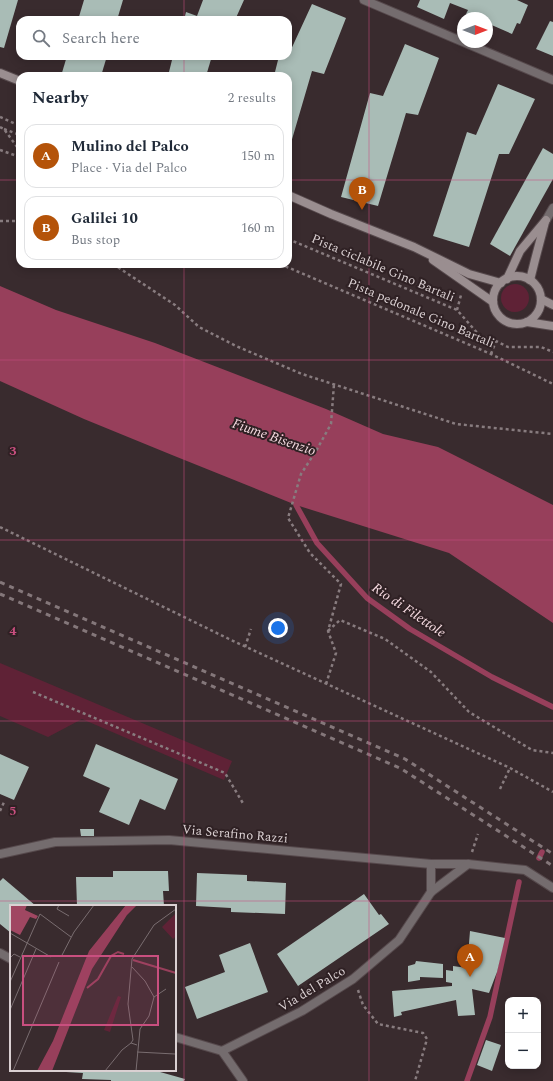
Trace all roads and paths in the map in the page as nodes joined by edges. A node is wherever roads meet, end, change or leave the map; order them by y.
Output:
1 (364, 0) edge
2 (0, 73) edge
3 (16, 79) edge
4 (553, 80) edge
5 (0, 117) edge
6 (16, 124) edge
7 (0, 127) edge
8 (4, 129) junction
9 (16, 134) edge
10 (16, 146) edge
11 (0, 150) edge
12 (16, 156) edge
13 (292, 197) edge
14 (553, 208) edge
15 (546, 220) junction
16 (0, 221) edge
17 (16, 221) edge
18 (292, 241) edge
19 (414, 247) junction
20 (119, 268) edge
21 (289, 268) edge
22 (530, 280) junction
23 (504, 281) junction
24 (541, 300) junction
25 (493, 302) junction
26 (553, 305) edge
27 (527, 322) junction
28 (553, 326) edge
29 (496, 341) junction
30 (553, 352) edge
31 (491, 354) junction
32 (334, 384) junction
33 (553, 384) edge
34 (553, 434) edge
35 (0, 527) edge
36 (251, 629) dead end
37 (328, 631) junction
38 (245, 647) junction
39 (326, 684) junction
40 (33, 692) dead end
41 (553, 753) edge
42 (510, 768) junction
43 (500, 789) dead end
44 (553, 792) edge
45 (5, 800) dead end
46 (244, 805) dead end
47 (0, 811) edge
48 (478, 834) dead end
49 (0, 854) edge
50 (431, 864) junction
51 (468, 864) junction
52 (553, 888) edge
53 (430, 892) junction
54 (0, 953) edge
55 (10, 958) edge
56 (353, 979) junction
57 (176, 1037) edge
58 (222, 1051) junction
59 (243, 1081) edge
60 (415, 1081) edge

1 - 4 street
2 - 3 main road
5 - 6 path
7 - 8 path
8 - 9 path
8 - 10 path
11 - 12 path
13 - 19 main road
14 - 15 street
15 - 22 main road
15 - 23 main road
16 - 17 path
18 - 29 path, Pista ciclabile Gino Bartali
19 - 23 main road
19 - 25 main road
20 - 32 path
21 - 31 path, Pista pedonale Gino Bartali
22 - 23 main road
22 - 24 main road
23 - 25 main road
24 - 26 main road
24 - 27 main road
25 - 27 main road
27 - 28 main road
29 - 30 path, Pista ciclabile Gino Bartali
29 - 31 path
31 - 33 path, Pista pedonale Gino Bartali
32 - 34 path
32 - 37 path
35 - 38 path
36 - 38 path
37 - 39 path
37 - 41 path
38 - 39 path
39 - 42 path
40 - 46 path
42 - 43 path
42 - 44 path
45 - 47 path
48 - 51 path
49 - 50 street, Via Serafino Razzi
50 - 51 street, Via Serafino Razzi
50 - 53 street
51 - 52 street
51 - 53 street, Via del Palco
53 - 56 street, Via del Palco
54 - 55 street
56 - 58 street, Via del Palco
56 - 60 path
57 - 58 street
58 - 59 street

